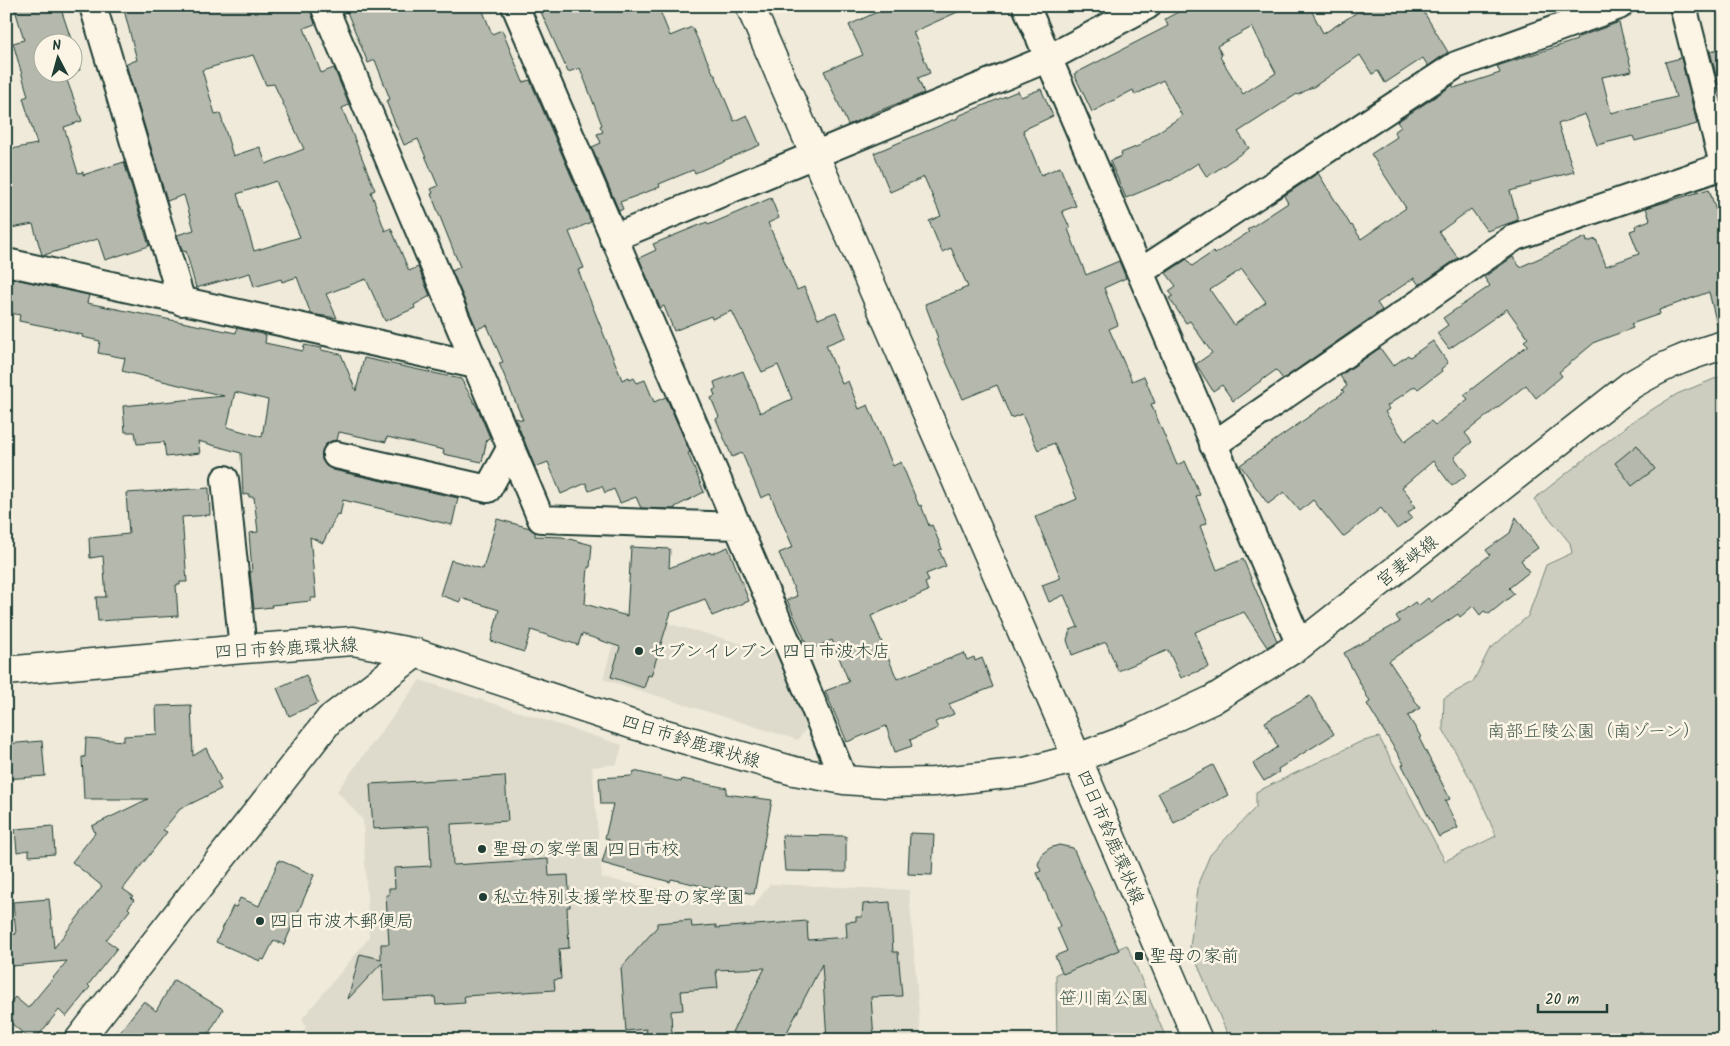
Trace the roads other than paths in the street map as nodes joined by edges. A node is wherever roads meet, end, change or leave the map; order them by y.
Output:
1 (92, 6) edge
2 (324, 6) edge
3 (515, 6) edge
4 (750, 6) edge
5 (1026, 6) edge
6 (1147, 6) edge
7 (1619, 6) edge
8 (1683, 6) edge
9 (1048, 58) junction
10 (816, 155) junction
11 (1724, 167) edge
12 (613, 238) junction
13 (6, 262) edge
14 (1140, 272) junction
15 (182, 302) junction
16 (1724, 345) edge
17 (476, 365) junction
18 (1212, 445) junction
19 (512, 447) junction
20 (336, 455) dead end
21 (225, 479) dead end
22 (736, 526) junction
23 (1300, 645) junction
24 (244, 649) junction
25 (416, 653) junction
26 (6, 671) edge
27 (1077, 758) junction
28 (844, 780) junction
29 (79, 1040) edge
30 (1198, 1040) edge

1 - 15 street
2 - 17 street
3 - 12 street
4 - 10 main road
5 - 9 street
6 - 9 street
7 - 14 street
8 - 11 street
9 - 10 street
9 - 14 street
10 - 12 street
10 - 27 main road
11 - 18 street
12 - 22 street
13 - 15 street
14 - 18 street
15 - 17 street
16 - 23 main road, 宮妻峡線
17 - 19 street
18 - 23 street
19 - 20 street
19 - 22 street
21 - 24 street
22 - 28 street
23 - 27 main road, 宮妻峡線
24 - 25 main road, 四日市鈴鹿環状線
24 - 26 main road, 四日市鈴鹿環状線
25 - 28 main road, 四日市鈴鹿環状線
25 - 29 main road
27 - 28 main road, 四日市鈴鹿環状線
27 - 30 main road, 四日市鈴鹿環状線

